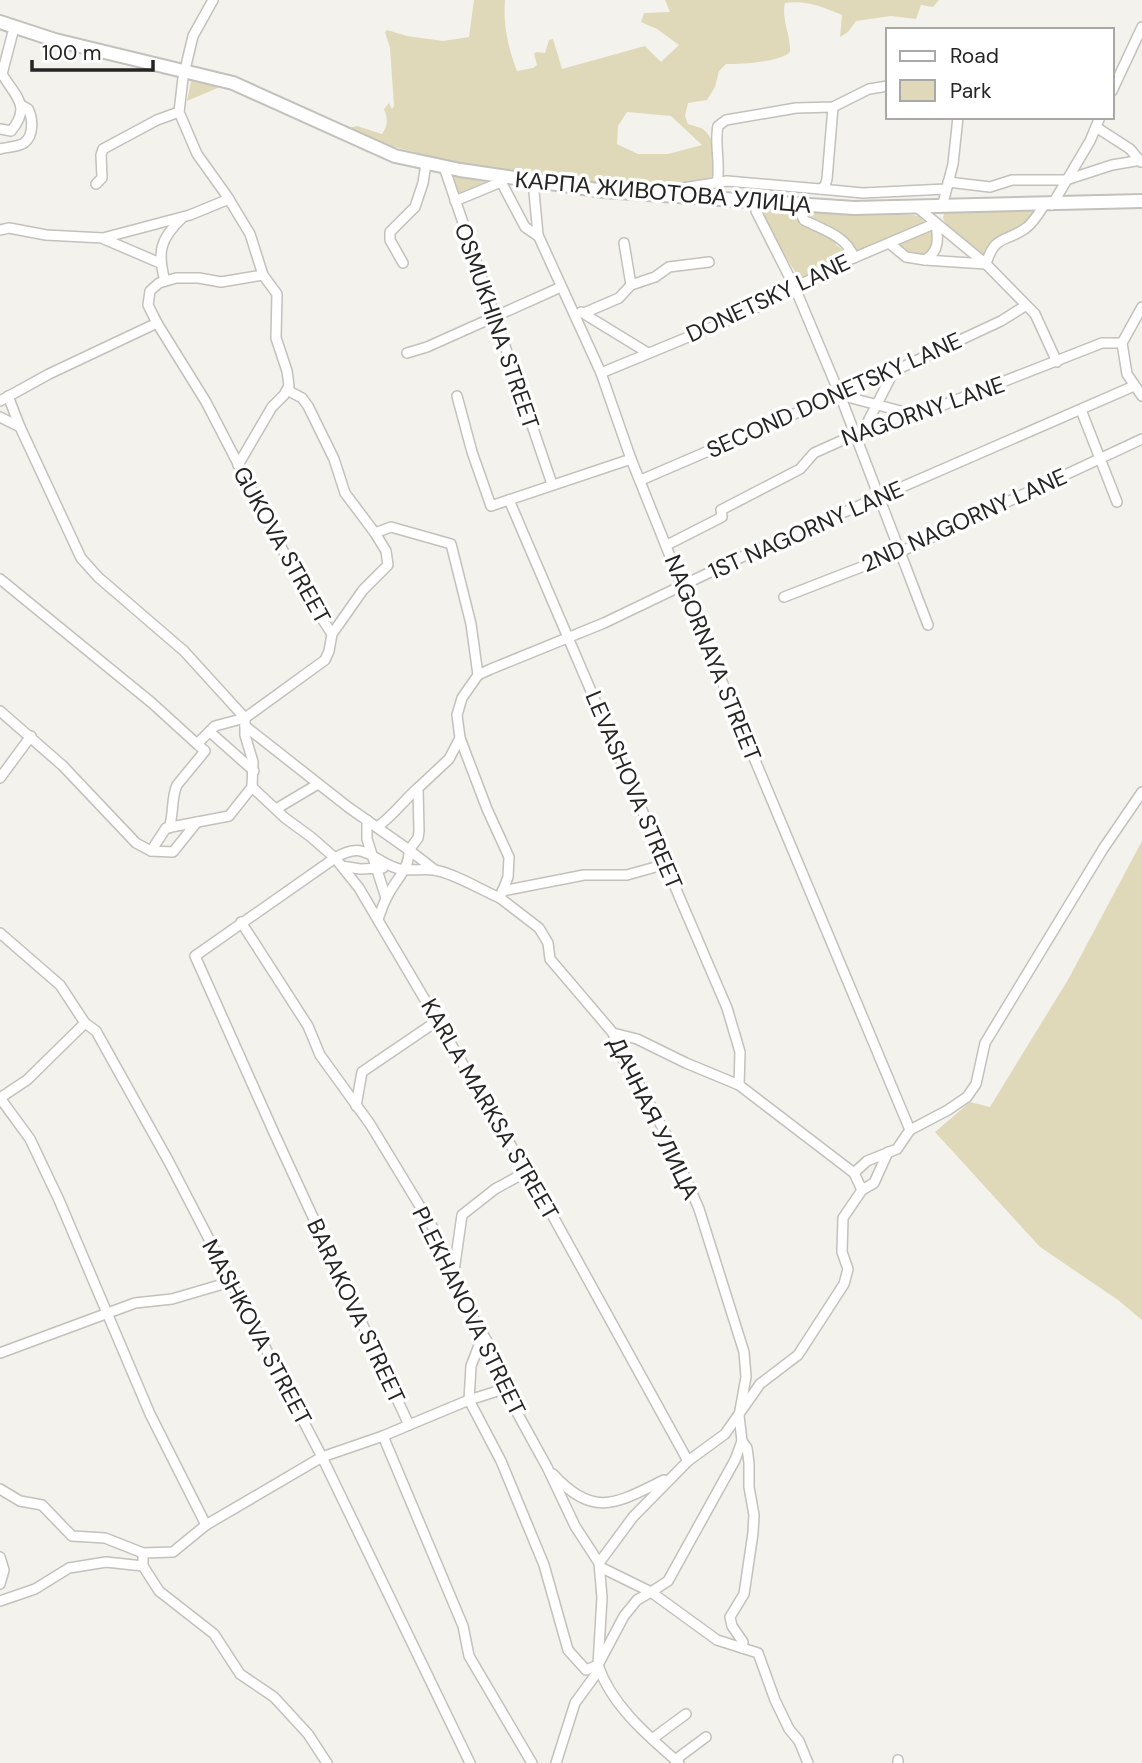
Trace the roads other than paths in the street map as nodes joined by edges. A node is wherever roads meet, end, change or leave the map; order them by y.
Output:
1 (213, 0) edge
2 (0, 22) edge
3 (1142, 27) edge
4 (14, 28) junction
5 (184, 72) junction
6 (886, 86) edge
7 (1114, 87) edge
8 (21, 105) junction
9 (833, 107) junction
10 (179, 112) junction
11 (958, 119) edge
12 (1098, 122) edge
13 (0, 128) edge
14 (0, 149) edge
15 (1141, 161) edge
16 (426, 164) junction
17 (444, 167) junction
18 (500, 179) junction
19 (1066, 180) junction
20 (533, 181) junction
21 (717, 183) junction
22 (96, 184) dead end
23 (947, 185) junction
24 (820, 189) junction
25 (646, 194) junction
26 (229, 199) junction
27 (455, 201) junction
28 (1142, 201) edge
29 (755, 202) junction
30 (797, 205) junction
31 (1048, 205) junction
32 (942, 206) junction
33 (918, 208) junction
34 (183, 216) junction
35 (936, 223) junction
36 (3, 229) edge
37 (538, 236) junction
38 (103, 238) junction
39 (624, 243) dead end
40 (889, 243) junction
41 (854, 258) junction
42 (925, 260) junction
43 (709, 262) dead end
44 (160, 263) junction
45 (403, 264) dead end
46 (986, 264) junction
47 (263, 275) junction
48 (166, 281) junction
49 (631, 285) junction
50 (561, 287) junction
51 (795, 288) junction
52 (569, 304) junction
53 (1025, 306) junction
54 (1142, 307) edge
55 (584, 313) junction
56 (494, 317) junction
57 (157, 323) junction
58 (1122, 343) junction
59 (407, 353) dead end
60 (648, 353) junction
61 (1057, 362) junction
62 (894, 371) junction
63 (601, 373) junction
64 (1134, 386) junction
65 (287, 390) junction
66 (884, 390) junction
67 (840, 395) junction
68 (1142, 396) edge
69 (457, 397) dead end
70 (4, 398) edge
71 (876, 405) junction
72 (893, 409) junction
73 (1081, 410) junction
74 (914, 415) junction
75 (0, 417) edge
76 (20, 426) junction
77 (859, 433) junction
78 (1142, 439) edge
79 (1101, 458) junction
80 (631, 459) junction
81 (237, 465) junction
82 (641, 480) junction
83 (552, 484) junction
84 (879, 498) junction
85 (509, 500) junction
86 (1117, 502) dead end
87 (375, 533) junction
88 (667, 545) junction
89 (900, 552) junction
90 (0, 579) edge
91 (682, 586) junction
92 (784, 597) dead end
93 (928, 625) dead end
94 (332, 634) junction
95 (569, 637) junction
96 (478, 676) junction
97 (0, 711) edge
98 (245, 722) junction
99 (210, 732) junction
100 (31, 736) junction
101 (460, 738) junction
102 (197, 744) junction
103 (254, 771) junction
104 (0, 778) edge
105 (318, 784) junction
106 (253, 788) junction
107 (418, 788) junction
108 (1142, 792) edge
109 (276, 809) junction
110 (367, 820) junction
111 (198, 822) junction
112 (169, 828) junction
113 (379, 829) junction
114 (367, 839) junction
115 (355, 849) junction
116 (409, 850) junction
117 (151, 851) junction
118 (372, 854) junction
119 (338, 862) junction
120 (666, 864) junction
121 (392, 867) junction
122 (378, 869) junction
123 (405, 870) junction
124 (435, 870) junction
125 (501, 894) junction
126 (386, 898) junction
127 (378, 919) junction
128 (241, 922) junction
129 (0, 933) edge
130 (437, 1021) junction
131 (85, 1023) junction
132 (613, 1033) junction
133 (739, 1085) junction
134 (0, 1098) edge
135 (356, 1106) junction
136 (910, 1130) junction
137 (888, 1152) junction
138 (526, 1172) junction
139 (854, 1173) junction
140 (862, 1190) junction
141 (454, 1273) junction
142 (230, 1282) junction
143 (107, 1313) junction
144 (483, 1335) junction
145 (0, 1353) edge
146 (505, 1389) junction
147 (469, 1400) junction
148 (739, 1416) junction
149 (410, 1425) junction
150 (383, 1436) junction
151 (742, 1441) junction
152 (322, 1457) junction
153 (688, 1461) junction
154 (547, 1466) junction
155 (672, 1476) junction
156 (0, 1489) edge
157 (206, 1525) junction
158 (143, 1553) junction
159 (0, 1557) edge
160 (599, 1565) junction
161 (144, 1566) junction
162 (0, 1584) edge
163 (651, 1592) junction
164 (0, 1601) edge
165 (742, 1648) junction
166 (598, 1667) junction
167 (686, 1714) dead end
168 (706, 1737) dead end
169 (652, 1739) junction
170 (677, 1761) edge
171 (327, 1763) edge
172 (470, 1763) edge
173 (532, 1763) edge
174 (556, 1763) edge
175 (808, 1763) edge

1 - 5 street
2 - 4 main road, КАРПА ЖИВОТОВА УЛИЦА
3 - 7 street
4 - 5 main road, КАРПА ЖИВОТОВА УЛИЦА
4 - 8 street
5 - 10 street
5 - 16 main road, КАРПА ЖИВОТОВА УЛИЦА
6 - 9 street
8 - 13 street
8 - 14 street
9 - 21 street
9 - 24 street
10 - 22 street
10 - 26 street
11 - 23 street
12 - 15 street
12 - 19 street
15 - 19 street
16 - 17 main road, КАРПА ЖИВОТОВА УЛИЦА
16 - 45 street
17 - 18 main road, КАРПА ЖИВОТОВА УЛИЦА
17 - 27 street, OSMUKHINA STREET
18 - 20 main road, КАРПА ЖИВОТОВА УЛИЦА
18 - 27 street
18 - 37 street
19 - 23 street
19 - 31 street
20 - 25 main road, КАРПА ЖИВОТОВА УЛИЦА
20 - 37 street, NAGORNAYA STREET
21 - 24 street
21 - 25 street
23 - 24 street
23 - 32 street
25 - 29 main road, КАРПА ЖИВОТОВА УЛИЦА
26 - 34 street
26 - 47 street
27 - 56 street, OSMUKHINA STREET
28 - 31 main road, КАРПА ЖИВОТОВА УЛИЦА
29 - 30 main road, КАРПА ЖИВОТОВА УЛИЦА
29 - 51 street
30 - 33 main road, КАРПА ЖИВОТОВА УЛИЦА
30 - 41 street
31 - 32 main road, КАРПА ЖИВОТОВА УЛИЦА
31 - 46 street
32 - 33 main road, КАРПА ЖИВОТОВА УЛИЦА
33 - 35 street
34 - 38 street
34 - 44 street
35 - 40 street, DONETSKY LANE
35 - 42 street
35 - 46 street
36 - 38 street
37 - 50 street, NAGORNAYA STREET
38 - 44 street
39 - 49 street
40 - 41 street, DONETSKY LANE
40 - 42 street
41 - 51 street, DONETSKY LANE
42 - 46 street
43 - 49 street
44 - 48 street
46 - 53 street
47 - 48 street
47 - 65 street
48 - 57 street
49 - 55 street
50 - 52 street, NAGORNAYA STREET
50 - 56 street
51 - 60 street, DONETSKY LANE
51 - 67 street
52 - 55 street
52 - 63 street, NAGORNAYA STREET
53 - 61 street
53 - 62 street, SECOND DONETSKY LANE
54 - 58 street
55 - 60 street
56 - 59 street
56 - 83 street, OSMUKHINA STREET
57 - 70 street
57 - 81 street, GUKOVA STREET
58 - 61 street, NAGORNY LANE
58 - 64 street
60 - 63 street, DONETSKY LANE
61 - 74 street, NAGORNY LANE
62 - 66 street
62 - 67 street, SECOND DONETSKY LANE
63 - 80 street, NAGORNAYA STREET
64 - 68 street
64 - 73 street, 1ST NAGORNY LANE
65 - 81 street
65 - 87 street
66 - 71 street
66 - 72 street
67 - 71 street
67 - 77 street
67 - 82 street, SECOND DONETSKY LANE
69 - 85 street
70 - 76 street
71 - 72 street
71 - 77 street
72 - 74 street
73 - 79 street
73 - 84 street, 1ST NAGORNY LANE
74 - 77 street, NAGORNY LANE
75 - 76 street
76 - 98 street
77 - 84 street
77 - 88 street, NAGORNY LANE
78 - 79 street, 2ND NAGORNY LANE
79 - 86 street
79 - 89 street, 2ND NAGORNY LANE
80 - 82 street, NAGORNAYA STREET
80 - 83 street
81 - 94 street, GUKOVA STREET
82 - 88 street, NAGORNAYA STREET
83 - 85 street
84 - 89 street
84 - 91 street, 1ST NAGORNY LANE
85 - 95 street, LEVASHOVA STREET
87 - 94 street
87 - 96 street
88 - 91 street, NAGORNAYA STREET
89 - 92 street, 2ND NAGORNY LANE
89 - 93 street
90 - 102 street
91 - 95 street, 1ST NAGORNY LANE
91 - 136 street, NAGORNAYA STREET
94 - 98 street, GUKOVA STREET
95 - 96 street, 1ST NAGORNY LANE
95 - 120 street, LEVASHOVA STREET
96 - 101 street
97 - 100 street
98 - 99 street, GUKOVA STREET
98 - 103 street
98 - 105 street
99 - 102 street
99 - 103 street
100 - 104 street
100 - 117 street
101 - 107 street
101 - 125 street
102 - 112 street
103 - 106 street
105 - 109 street
105 - 110 street
106 - 109 street, KARLA MARKSA STREET
106 - 111 street
107 - 113 street
107 - 116 street
108 - 136 street
109 - 119 street, KARLA MARKSA STREET
110 - 113 street
110 - 114 street
111 - 112 street
111 - 117 street
112 - 117 street
113 - 114 street
113 - 116 street
114 - 115 street
114 - 118 street
115 - 118 street, ДАЧНАЯ УЛИЦА
115 - 119 street
116 - 123 street
116 - 124 street
118 - 121 street, ДАЧНАЯ УЛИЦА
118 - 122 street
119 - 122 street
119 - 127 street, KARLA MARKSA STREET
119 - 128 street
120 - 125 street
120 - 133 street, LEVASHOVA STREET
121 - 122 street
121 - 123 street, ДАЧНАЯ УЛИЦА
122 - 126 street
123 - 124 street, ДАЧНАЯ УЛИЦА
123 - 126 street
124 - 125 street, ДАЧНАЯ УЛИЦА
125 - 132 street, ДАЧНАЯ УЛИЦА
126 - 127 street
127 - 130 street, KARLA MARKSA STREET
128 - 135 street, PLEKHANOVA STREET
128 - 149 street, BARAKOVA STREET
129 - 131 street, MASHKOVA STREET
130 - 135 street
130 - 138 street, KARLA MARKSA STREET
131 - 134 street
131 - 142 street, MASHKOVA STREET
132 - 133 street
132 - 148 street, ДАЧНАЯ УЛИЦА
133 - 139 street
134 - 143 street
135 - 141 street, PLEKHANOVA STREET
136 - 137 street
137 - 139 street
137 - 140 street
138 - 141 street
138 - 153 street, KARLA MARKSA STREET
139 - 140 street
140 - 148 street
141 - 144 street, PLEKHANOVA STREET
142 - 143 street
142 - 152 street, MASHKOVA STREET
143 - 145 street
143 - 157 street
144 - 146 street, PLEKHANOVA STREET
144 - 147 street
146 - 147 street
146 - 154 street, PLEKHANOVA STREET
147 - 149 street
147 - 166 street
148 - 151 street, ДАЧНАЯ УЛИЦА
148 - 153 street
149 - 150 street, BARAKOVA STREET
150 - 152 street
150 - 173 street, BARAKOVA STREET
151 - 163 street
151 - 165 street, ДАЧНАЯ УЛИЦА
152 - 157 street
152 - 172 street, MASHKOVA STREET
153 - 155 street
154 - 155 street
154 - 160 street, PLEKHANOVA STREET
155 - 160 street
156 - 158 street
157 - 158 street
158 - 161 street
159 - 162 street
160 - 163 street
160 - 166 street
161 - 164 street
161 - 171 street
163 - 165 street
163 - 166 street
165 - 175 street
166 - 169 street
166 - 174 street
167 - 169 street
168 - 170 street
169 - 170 street

